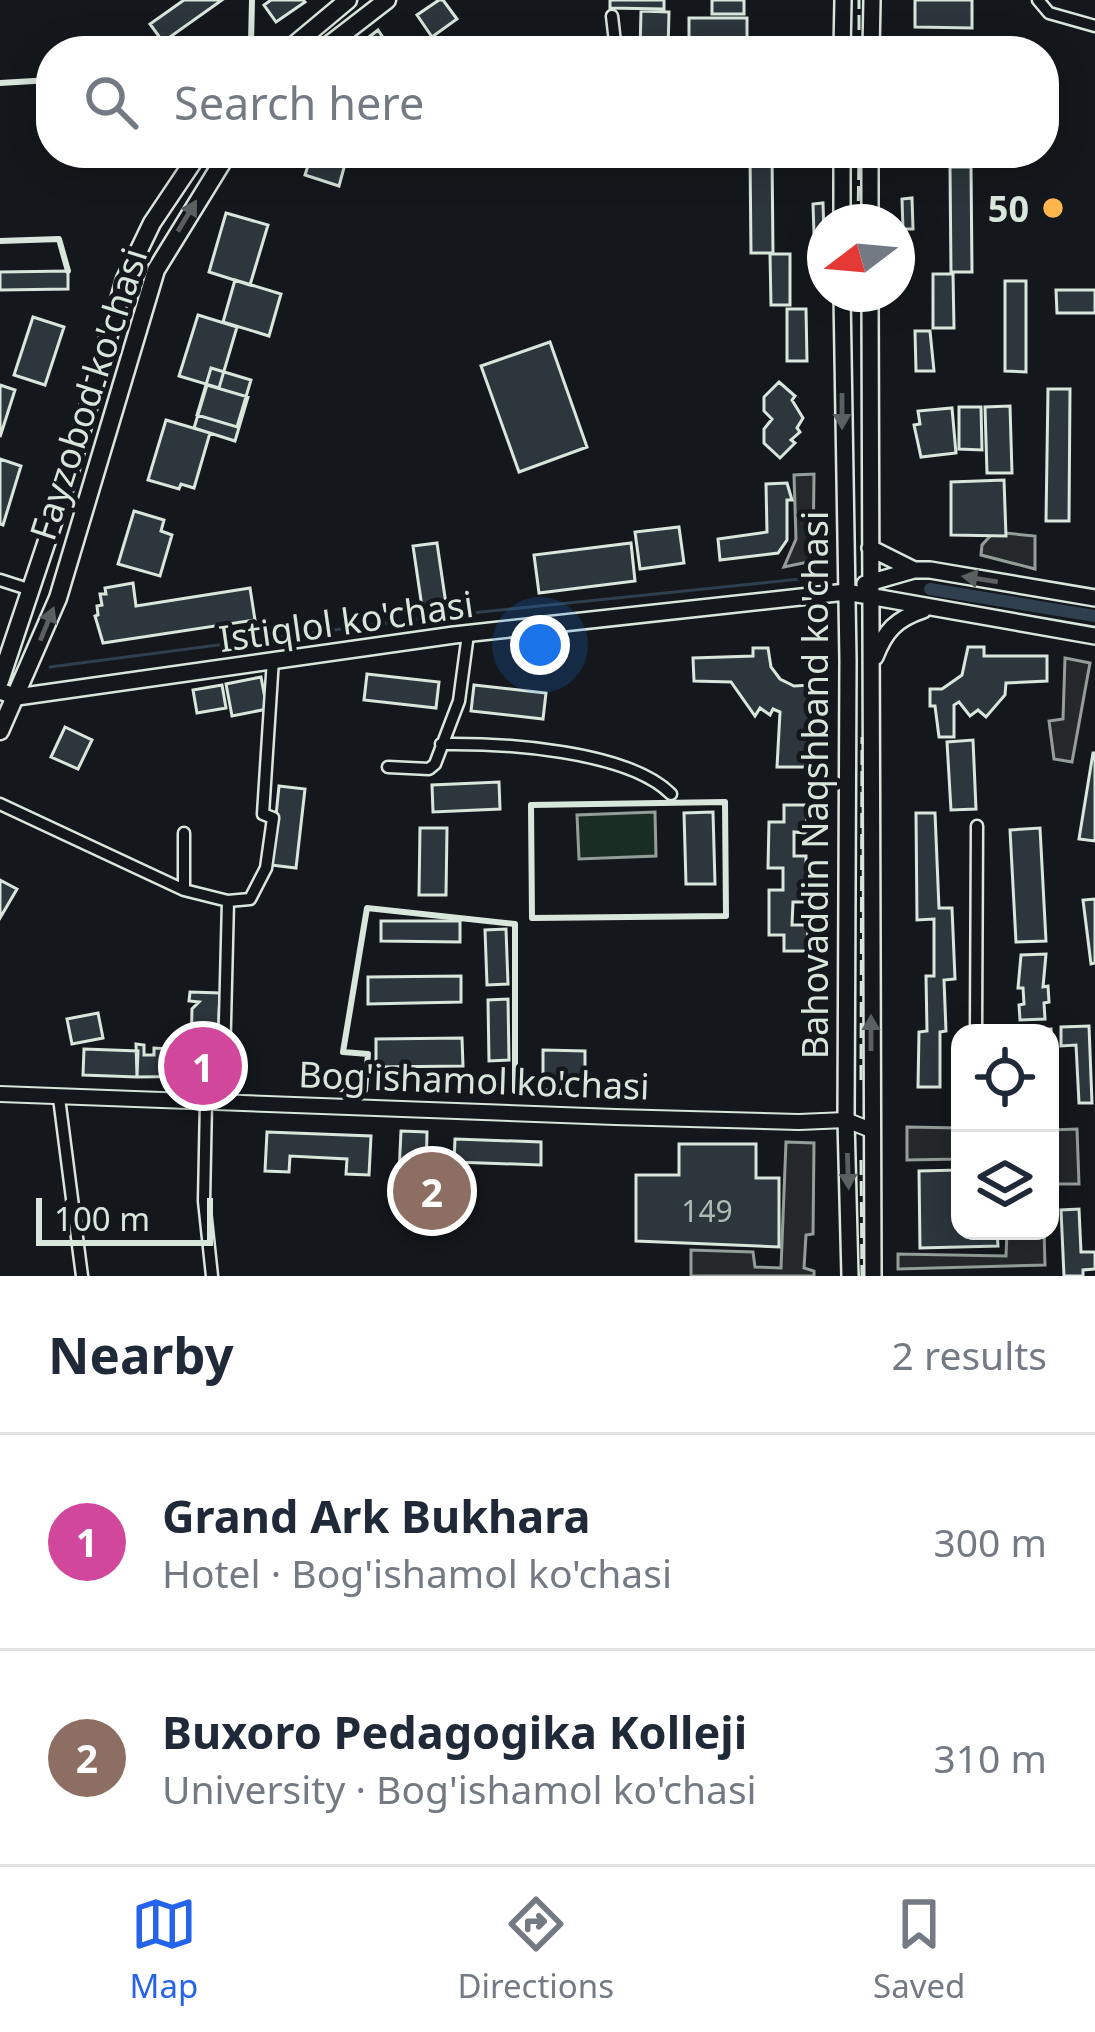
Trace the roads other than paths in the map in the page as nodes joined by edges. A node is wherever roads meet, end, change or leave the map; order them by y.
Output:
1 (348, 0) edge
2 (387, 0) edge
3 (843, 0) edge
4 (872, 0) edge
5 (1038, 0) edge
6 (612, 16) dead end
7 (1095, 26) edge
8 (305, 36) edge
9 (340, 36) edge
10 (614, 36) edge
11 (842, 36) edge
12 (872, 36) edge
13 (189, 168) edge
14 (219, 168) edge
15 (842, 168) edge
16 (870, 168) edge
17 (842, 204) edge
18 (870, 204) edge
19 (842, 312) edge
20 (870, 312) edge
21 (870, 548) junction
22 (914, 570) junction
23 (0, 580) edge
24 (871, 588) junction
25 (31, 590) junction
26 (846, 592) junction
27 (1095, 598) edge
28 (925, 609) junction
29 (468, 634) junction
30 (1095, 636) edge
31 (273, 659) junction
32 (869, 671) junction
33 (0, 681) edge
34 (8, 694) edge
35 (0, 730) edge
36 (441, 744) junction
37 (388, 767) dead end
38 (671, 794) dead end
39 (0, 803) edge
40 (977, 826) dead end
41 (184, 833) dead end
42 (184, 890) junction
43 (228, 901) junction
44 (976, 1024) edge
45 (0, 1094) edge
46 (59, 1099) junction
47 (206, 1102) junction
48 (223, 1102) junction
49 (846, 1120) junction
50 (871, 1130) junction
51 (82, 1276) edge
52 (212, 1276) edge
53 (850, 1276) edge
54 (873, 1276) edge

1 - 8 main road
2 - 9 main road
3 - 11 main road
4 - 12 main road
5 - 7 street
6 - 10 street
13 - 25 main road, Fayzobod ko'chasi
34 -> 14 main road, Fayzobod ko'chasi
15 - 17 main road
16 - 18 main road
19 -> 26 main road, Bahovaddin Naqshband ko'chasi
20 - 21 main road, Bahovaddin Naqshband ko'chasi
21 - 22 main road
21 - 24 main road, Bahovaddin Naqshband ko'chasi
22 - 24 main road
27 -> 22 main road
23 - 25 street
24 - 26 main road, Istiqlol ko'chasi
24 - 28 main road
24 - 32 main road, Bahovaddin Naqshband ko'chasi
25 - 33 main road, Fayzobod ko'chasi
26 - 29 main road, Istiqlol ko'chasi
26 - 49 main road, Bahovaddin Naqshband ko'chasi
28 - 30 main road
28 - 32 main road
29 - 31 main road, Istiqlol ko'chasi
29 - 36 street
31 - 34 main road, Istiqlol ko'chasi
31 - 43 street
50 -> 32 main road, Bahovaddin Naqshband ko'chasi
34 - 35 main road, Fayzobod ko'chasi
36 - 37 street
36 - 38 street
39 - 42 street
40 - 44 street
41 - 42 street
42 - 43 street
43 - 48 street
45 - 46 street, Bog'ishamol ko'chasi
46 - 47 street, Bog'ishamol ko'chasi
46 - 51 street
47 - 48 street, Bog'ishamol ko'chasi
47 - 52 street
48 - 49 street, Bog'ishamol ko'chasi
49 - 50 street, Bog'ishamol ko'chasi
49 -> 53 main road, Bahovaddin Naqshband ko'chasi
50 - 54 main road, Bahovaddin Naqshband ko'chasi

